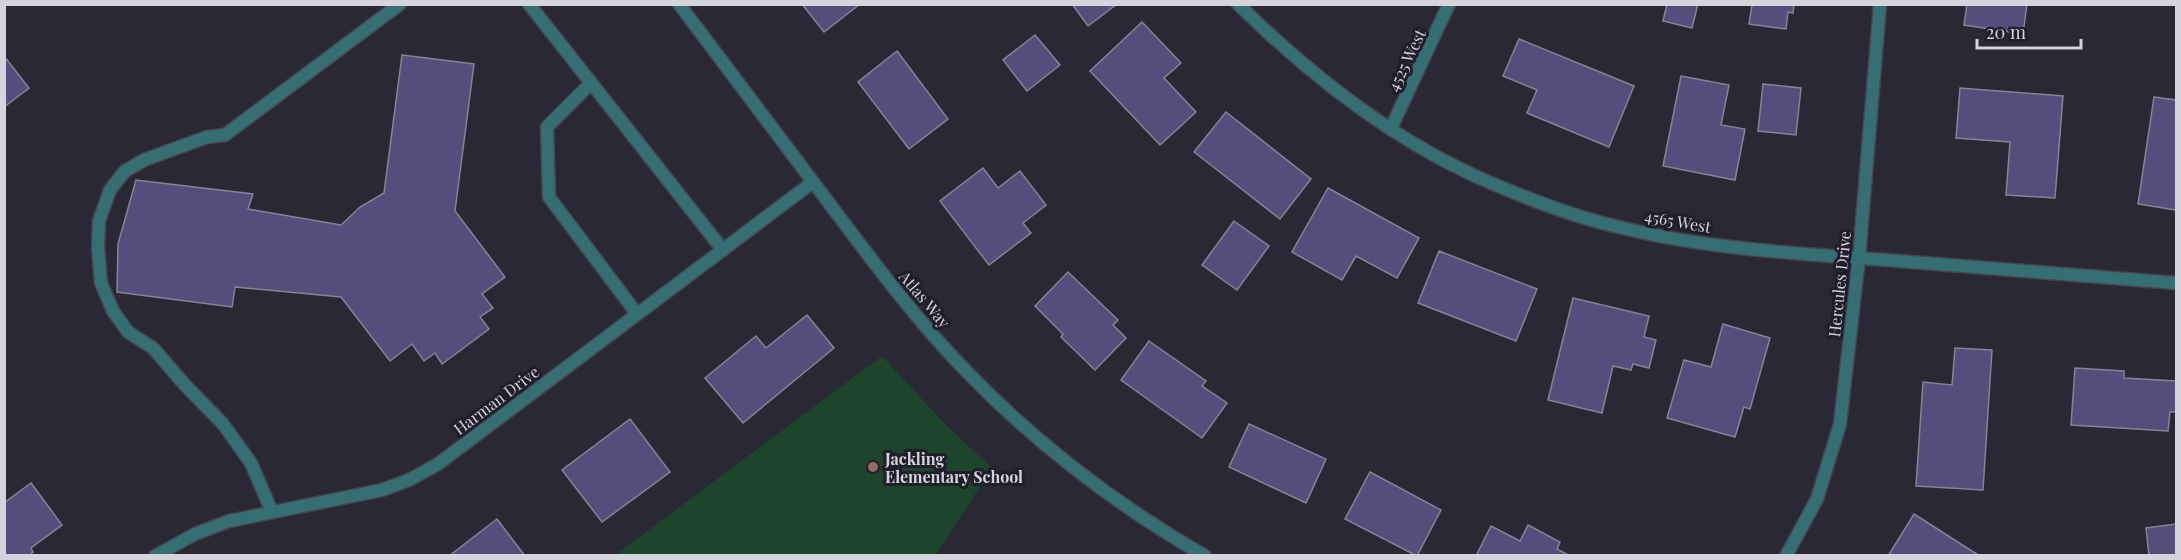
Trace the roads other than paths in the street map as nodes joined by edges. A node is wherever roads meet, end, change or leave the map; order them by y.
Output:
1 (400, 4) edge
2 (529, 4) edge
3 (679, 4) edge
4 (1238, 4) edge
5 (1449, 4) edge
6 (1880, 4) edge
7 (591, 83) junction
8 (1391, 128) junction
9 (813, 182) junction
10 (723, 250) junction
11 (1859, 258) junction
12 (2176, 283) edge
13 (637, 314) junction
14 (272, 512) junction
15 (155, 555) edge
16 (1205, 555) edge
17 (1786, 555) edge

1 - 14 street
2 - 7 street
3 - 9 street, Atlas Way
4 - 8 street, 4565 West
5 - 8 street, 4525 West
6 - 11 street, Hercules Drive
7 - 10 street
7 - 13 street
8 - 11 street, 4565 West
9 - 10 street, Harman Drive
9 - 16 street, Atlas Way
10 - 13 street, Harman Drive
11 - 12 street, 4565 West
11 - 17 street, Hercules Drive
13 - 14 street, Harman Drive
14 - 15 street, Harman Drive

